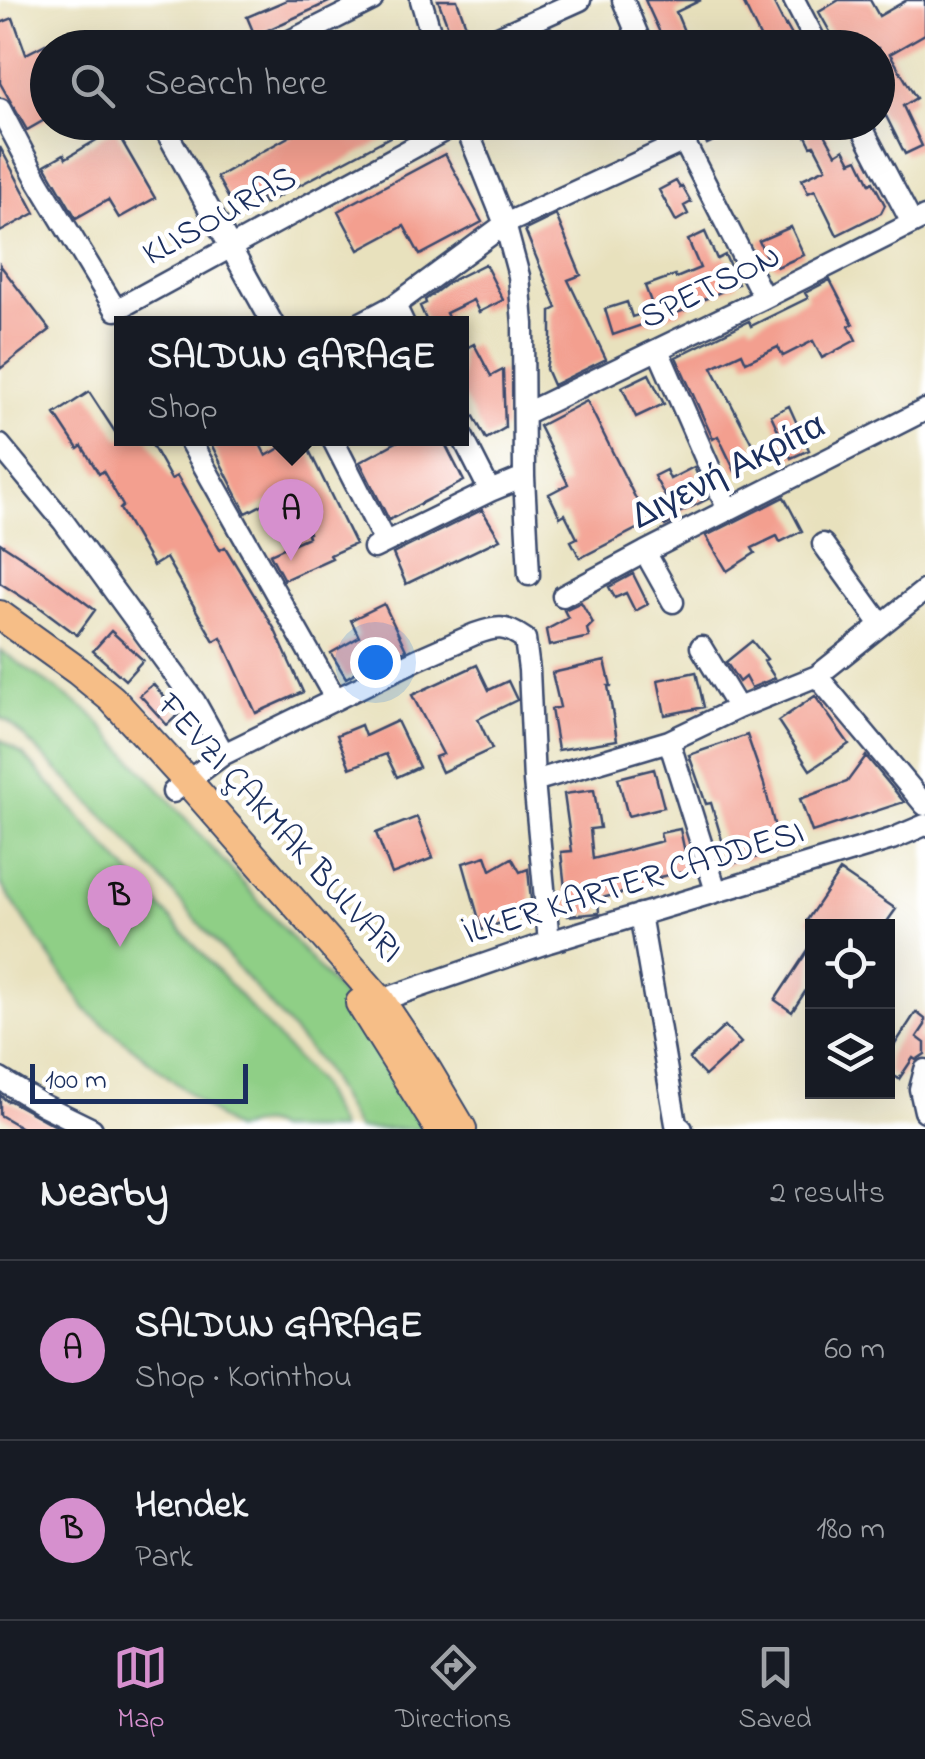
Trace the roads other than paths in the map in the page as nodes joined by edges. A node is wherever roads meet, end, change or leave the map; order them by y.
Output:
1 (372, 0) edge
2 (421, 0) edge
3 (580, 0) edge
4 (622, 0) edge
5 (794, 0) edge
6 (312, 30) edge
7 (430, 30) edge
8 (514, 30) edge
9 (634, 30) edge
10 (810, 30) edge
11 (0, 109) edge
12 (170, 140) edge
13 (429, 140) edge
14 (470, 140) edge
15 (663, 140) edge
16 (682, 140) edge
17 (870, 140) edge
18 (919, 220) edge
19 (505, 224) junction
20 (232, 248) junction
21 (764, 298) junction
22 (400, 314) edge
23 (268, 316) edge
24 (658, 350) junction
25 (925, 410) edge
26 (524, 414) junction
27 (0, 445) edge
28 (193, 446) edge
29 (336, 446) edge
30 (467, 446) edge
31 (524, 477) junction
32 (490, 491) junction
33 (728, 510) junction
34 (823, 544) dead end
35 (645, 552) junction
36 (528, 575) dead end
37 (925, 590) edge
38 (563, 596) dead end
39 (673, 602) dead end
40 (0, 615) edge
41 (880, 623) junction
42 (0, 637) edge
43 (701, 646) dead end
44 (817, 676) junction
45 (335, 698) junction
46 (738, 708) junction
47 (669, 740) junction
48 (224, 754) junction
49 (534, 781) junction
50 (181, 787) junction
51 (925, 806) edge
52 (922, 832) edge
53 (716, 891) junction
54 (640, 914) junction
55 (548, 942) junction
56 (372, 1004) junction
57 (925, 1070) edge
58 (0, 1079) edge
59 (925, 1111) edge
60 (679, 1126) edge
61 (92, 1129) edge
62 (439, 1129) edge
63 (462, 1129) edge

1 - 6 street
2 - 7 street
3 - 8 street
4 - 9 street
5 - 10 street
11 - 20 street, KLISOURAS
12 - 20 street
13 - 20 street, KLISOURAS
14 - 19 street
15 - 19 street
16 - 21 street
17 - 18 street
18 - 21 street, SPETSON
19 - 22 street
19 - 26 street
20 - 23 street
21 - 24 street, SPETSON
24 - 26 street, SPETSON
24 - 33 street
25 - 33 street, Διγενή Ακρίτα
26 - 31 street
27 - 48 street
28 - 45 street
29 - 32 street
30 - 32 street
31 - 32 street
31 - 36 street
33 - 35 street, Διγενή Ακρίτα
34 - 41 street
35 - 38 street, Διγενή Ακρίτα
35 - 39 street
37 - 41 street
40 - 50 main road
41 - 44 street
42 - 50 main road
43 - 46 street
44 - 46 street
44 - 51 street
45 - 48 street
45 - 49 street
46 - 47 street
47 - 49 street
47 - 53 street
48 - 50 street
49 - 55 street
50 - 56 main road
52 - 53 street, İLKER KARTER CADDESI
53 - 54 street, İLKER KARTER CADDESI
54 - 55 street, İLKER KARTER CADDESI
54 - 60 street
55 - 56 street, İLKER KARTER CADDESI
56 - 62 main road
56 - 63 main road
57 - 59 street
58 - 61 street

